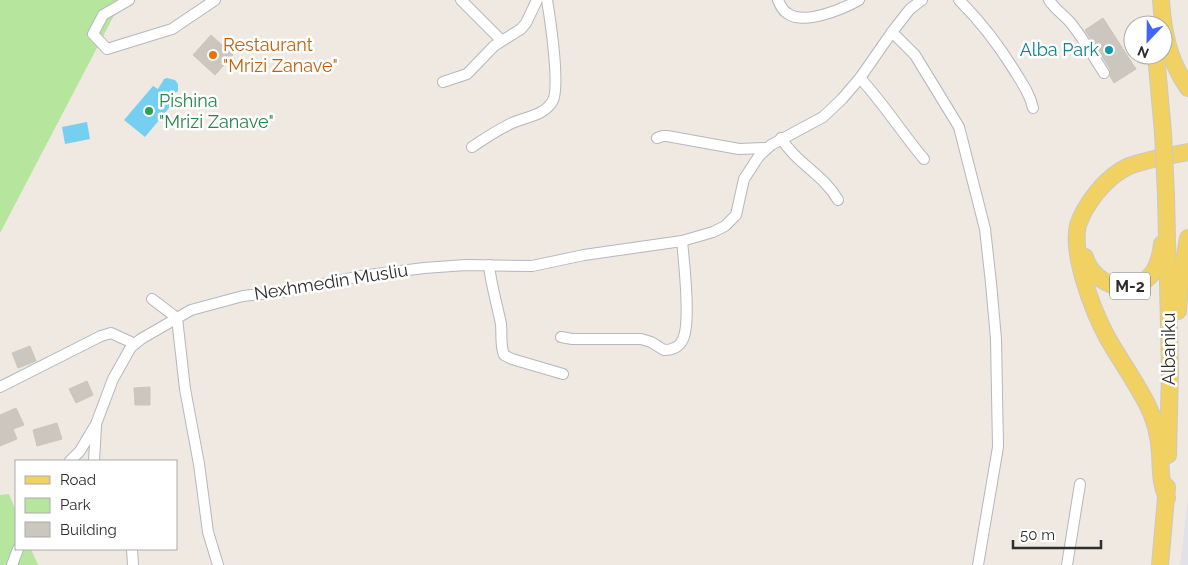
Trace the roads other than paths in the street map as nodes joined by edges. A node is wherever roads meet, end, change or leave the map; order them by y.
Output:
1 (129, 0) edge
2 (215, 0) edge
3 (461, 0) edge
4 (537, 0) edge
5 (547, 0) edge
6 (778, 0) edge
7 (859, 0) edge
8 (922, 0) edge
9 (959, 0) edge
10 (1049, 0) edge
11 (1151, 0) edge
12 (1160, 0) edge
13 (1152, 15) edge
14 (892, 32) junction
15 (502, 40) junction
16 (1157, 65) edge
17 (1104, 73) dead end
18 (860, 78) junction
19 (443, 82) dead end
20 (1188, 88) edge
21 (1033, 108) dead end
22 (658, 138) dead end
23 (782, 138) junction
24 (472, 146) dead end
25 (768, 148) junction
26 (1188, 152) edge
27 (924, 159) dead end
28 (1166, 195) junction
29 (838, 200) dead end
30 (1084, 211) junction
31 (1188, 238) edge
32 (682, 241) junction
33 (490, 265) junction
34 (152, 299) dead end
35 (176, 318) junction
36 (561, 337) dead end
37 (135, 344) junction
38 (563, 374) dead end
39 (0, 388) edge
40 (1168, 415) junction
41 (96, 424) junction
42 (71, 460) edge
43 (94, 460) edge
44 (1080, 484) dead end
45 (1167, 498) junction
46 (18, 550) edge
47 (132, 550) edge
48 (12, 565) edge
49 (133, 565) edge
50 (218, 565) edge
51 (978, 565) edge
52 (1067, 565) edge
53 (1160, 565) edge

1 - 2 street
3 - 15 street
4 - 15 street
5 - 24 street
6 - 7 street
8 - 14 street, Nexhmedin Musliu
9 - 21 street
10 - 17 street
11 - 13 main road
12 - 20 main road
14 - 18 street, Nexhmedin Musliu
14 - 51 street
15 - 19 street
16 - 28 main road, Albaniku / M-2, bridge
18 - 23 street, Nexhmedin Musliu
18 - 27 street
22 - 25 street
23 - 25 street, Nexhmedin Musliu
23 - 29 street
25 - 32 street, Nexhmedin Musliu
26 - 30 main road
28 - 30 main road, M-2
28 - 40 main road, Albaniku
30 - 45 main road
31 - 40 main road
32 - 33 street, Nexhmedin Musliu
32 - 36 street
33 - 35 street, Nexhmedin Musliu
33 - 38 street
34 - 35 street
35 - 37 street, Nexhmedin Musliu
35 - 50 street
37 - 39 street
37 - 41 street, Nexhmedin Musliu
40 - 45 main road, Albaniku
41 - 42 street
41 - 43 street
44 - 52 street
45 - 53 main road, Albaniku
46 - 48 street
47 - 49 street

